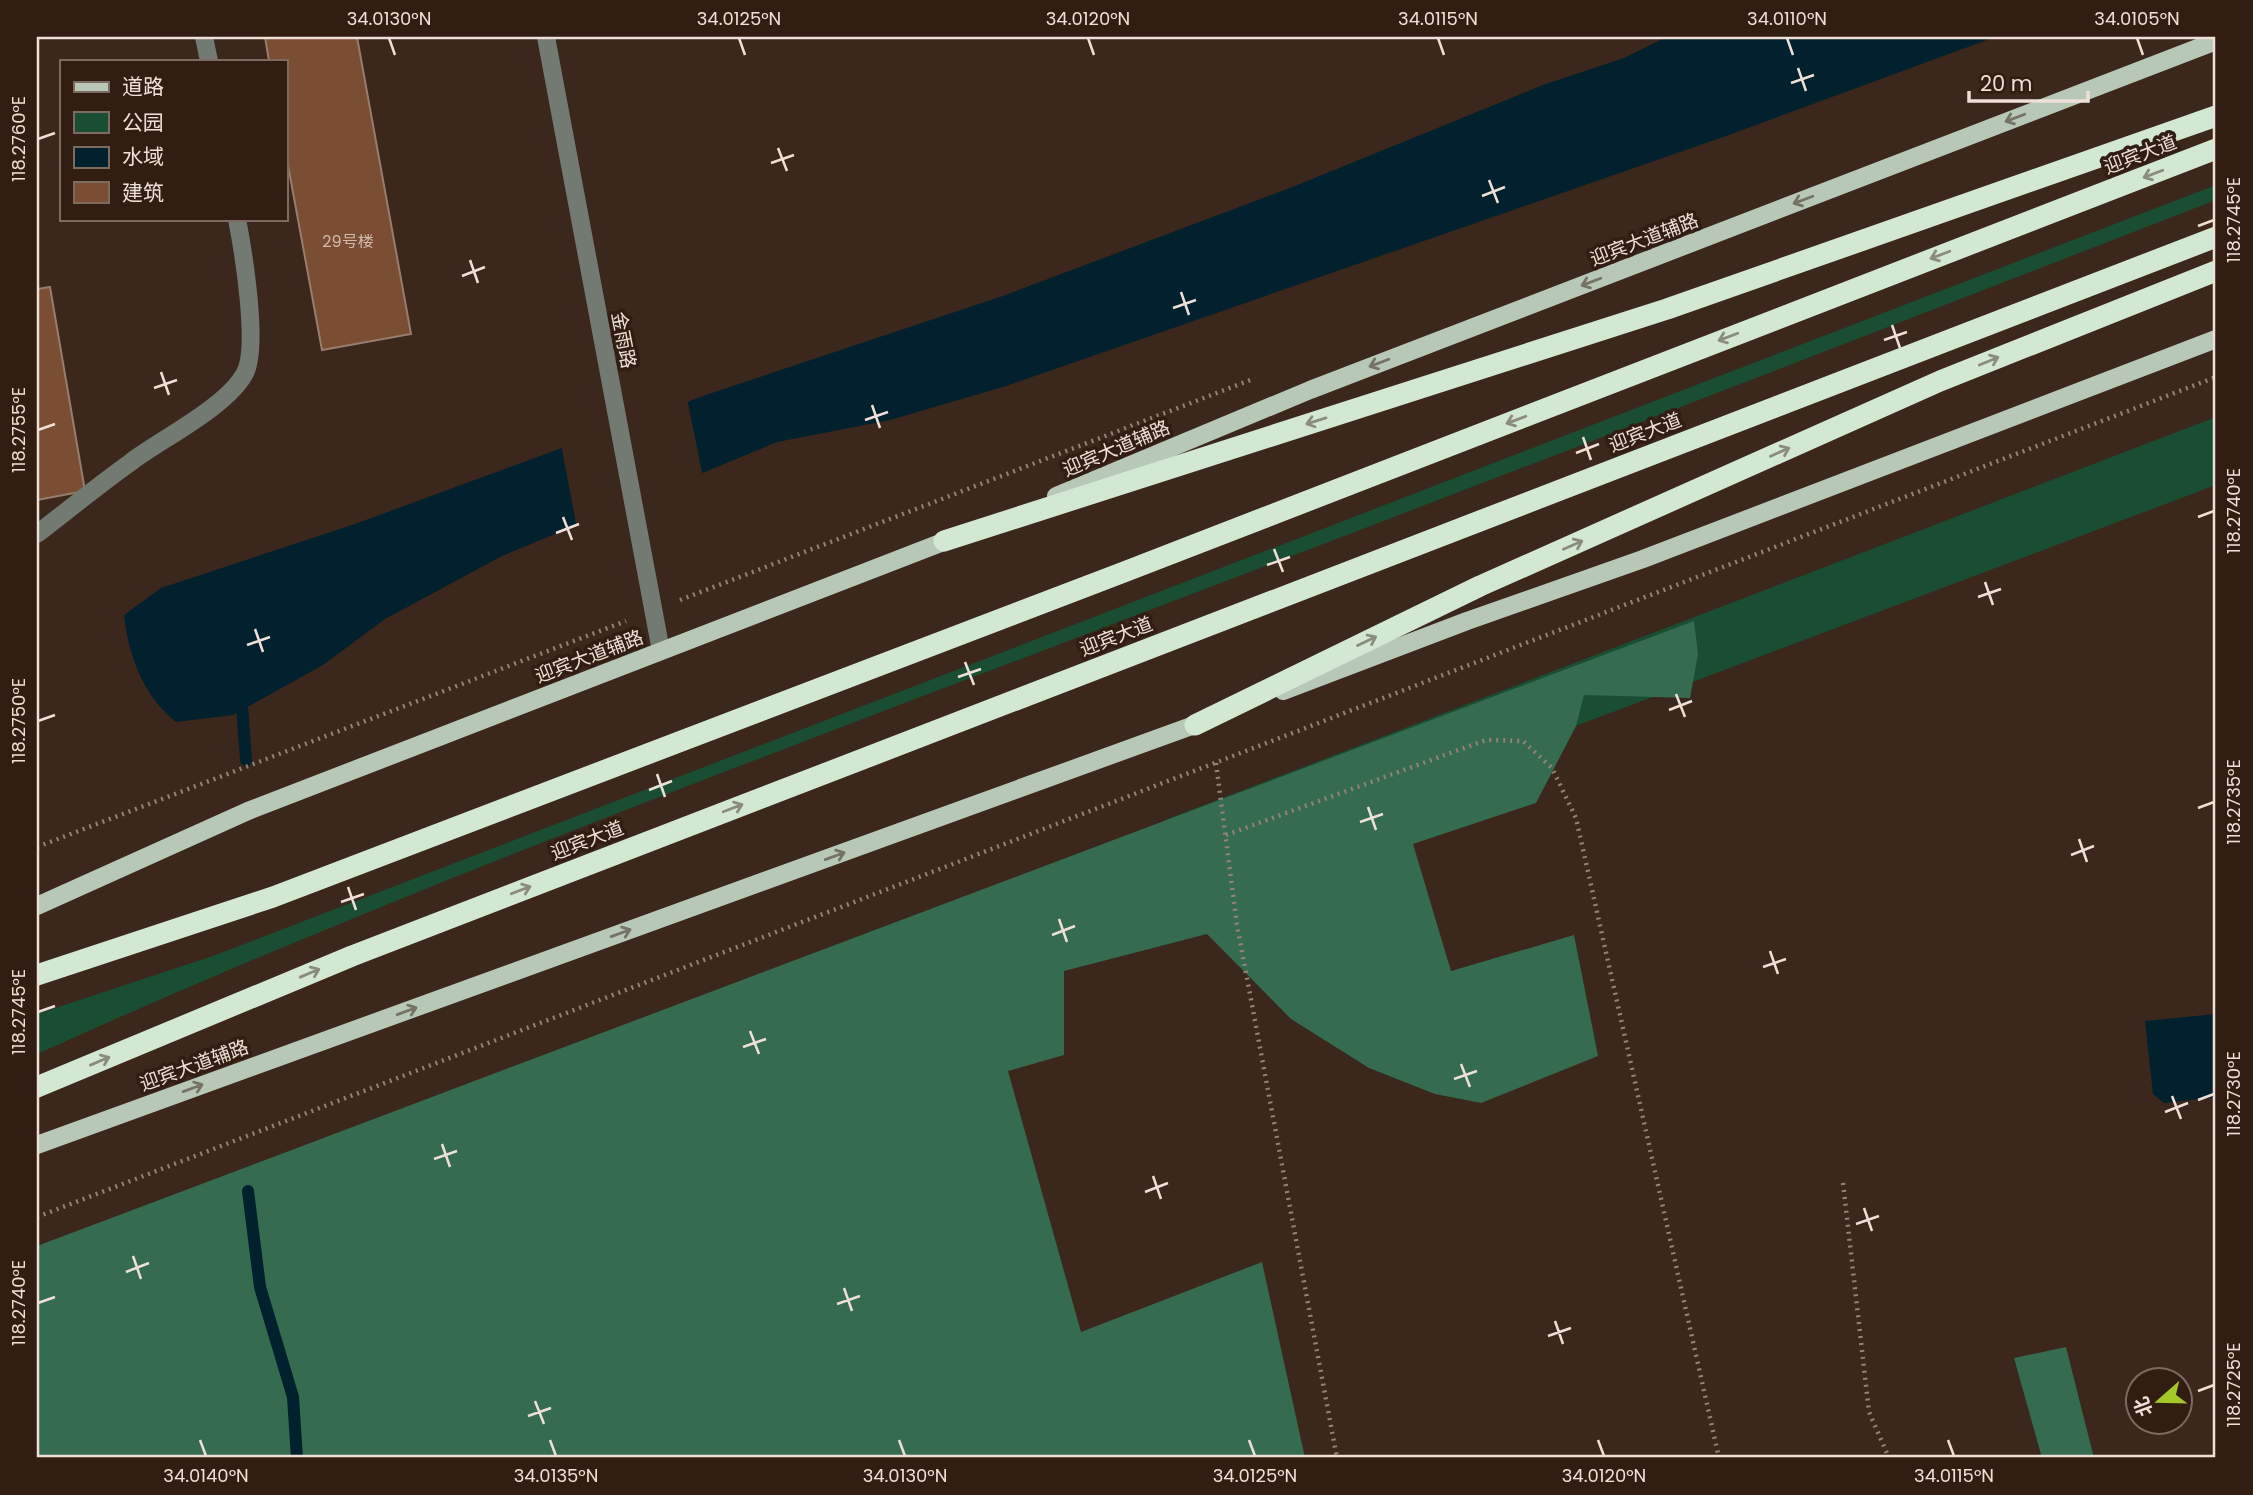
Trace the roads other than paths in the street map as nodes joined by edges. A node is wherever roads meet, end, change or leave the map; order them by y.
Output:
1 (204, 37) edge
2 (547, 37) edge
3 (2216, 41) edge
4 (209, 60) edge
5 (2216, 116) edge
6 (2216, 149) edge
7 (237, 220) edge
8 (2216, 237) edge
9 (2216, 271) edge
10 (2216, 339) edge
11 (37, 534) edge
12 (944, 541) junction
13 (661, 651) junction
14 (1195, 725) junction
15 (37, 906) edge
16 (37, 975) edge
17 (37, 1087) edge
18 (37, 1144) edge

1 - 4 street
2 - 13 street, 金雨路
3 -> 12 main road, 迎宾大道辅路
5 -> 12 highway
6 -> 16 highway, 迎宾大道
7 - 11 street
17 -> 8 highway, 迎宾大道
14 -> 9 highway
10 - 14 main road, 迎宾大道辅路
12 - 13 main road, 迎宾大道辅路
13 - 15 main road, 迎宾大道辅路
18 -> 14 main road, 迎宾大道辅路

